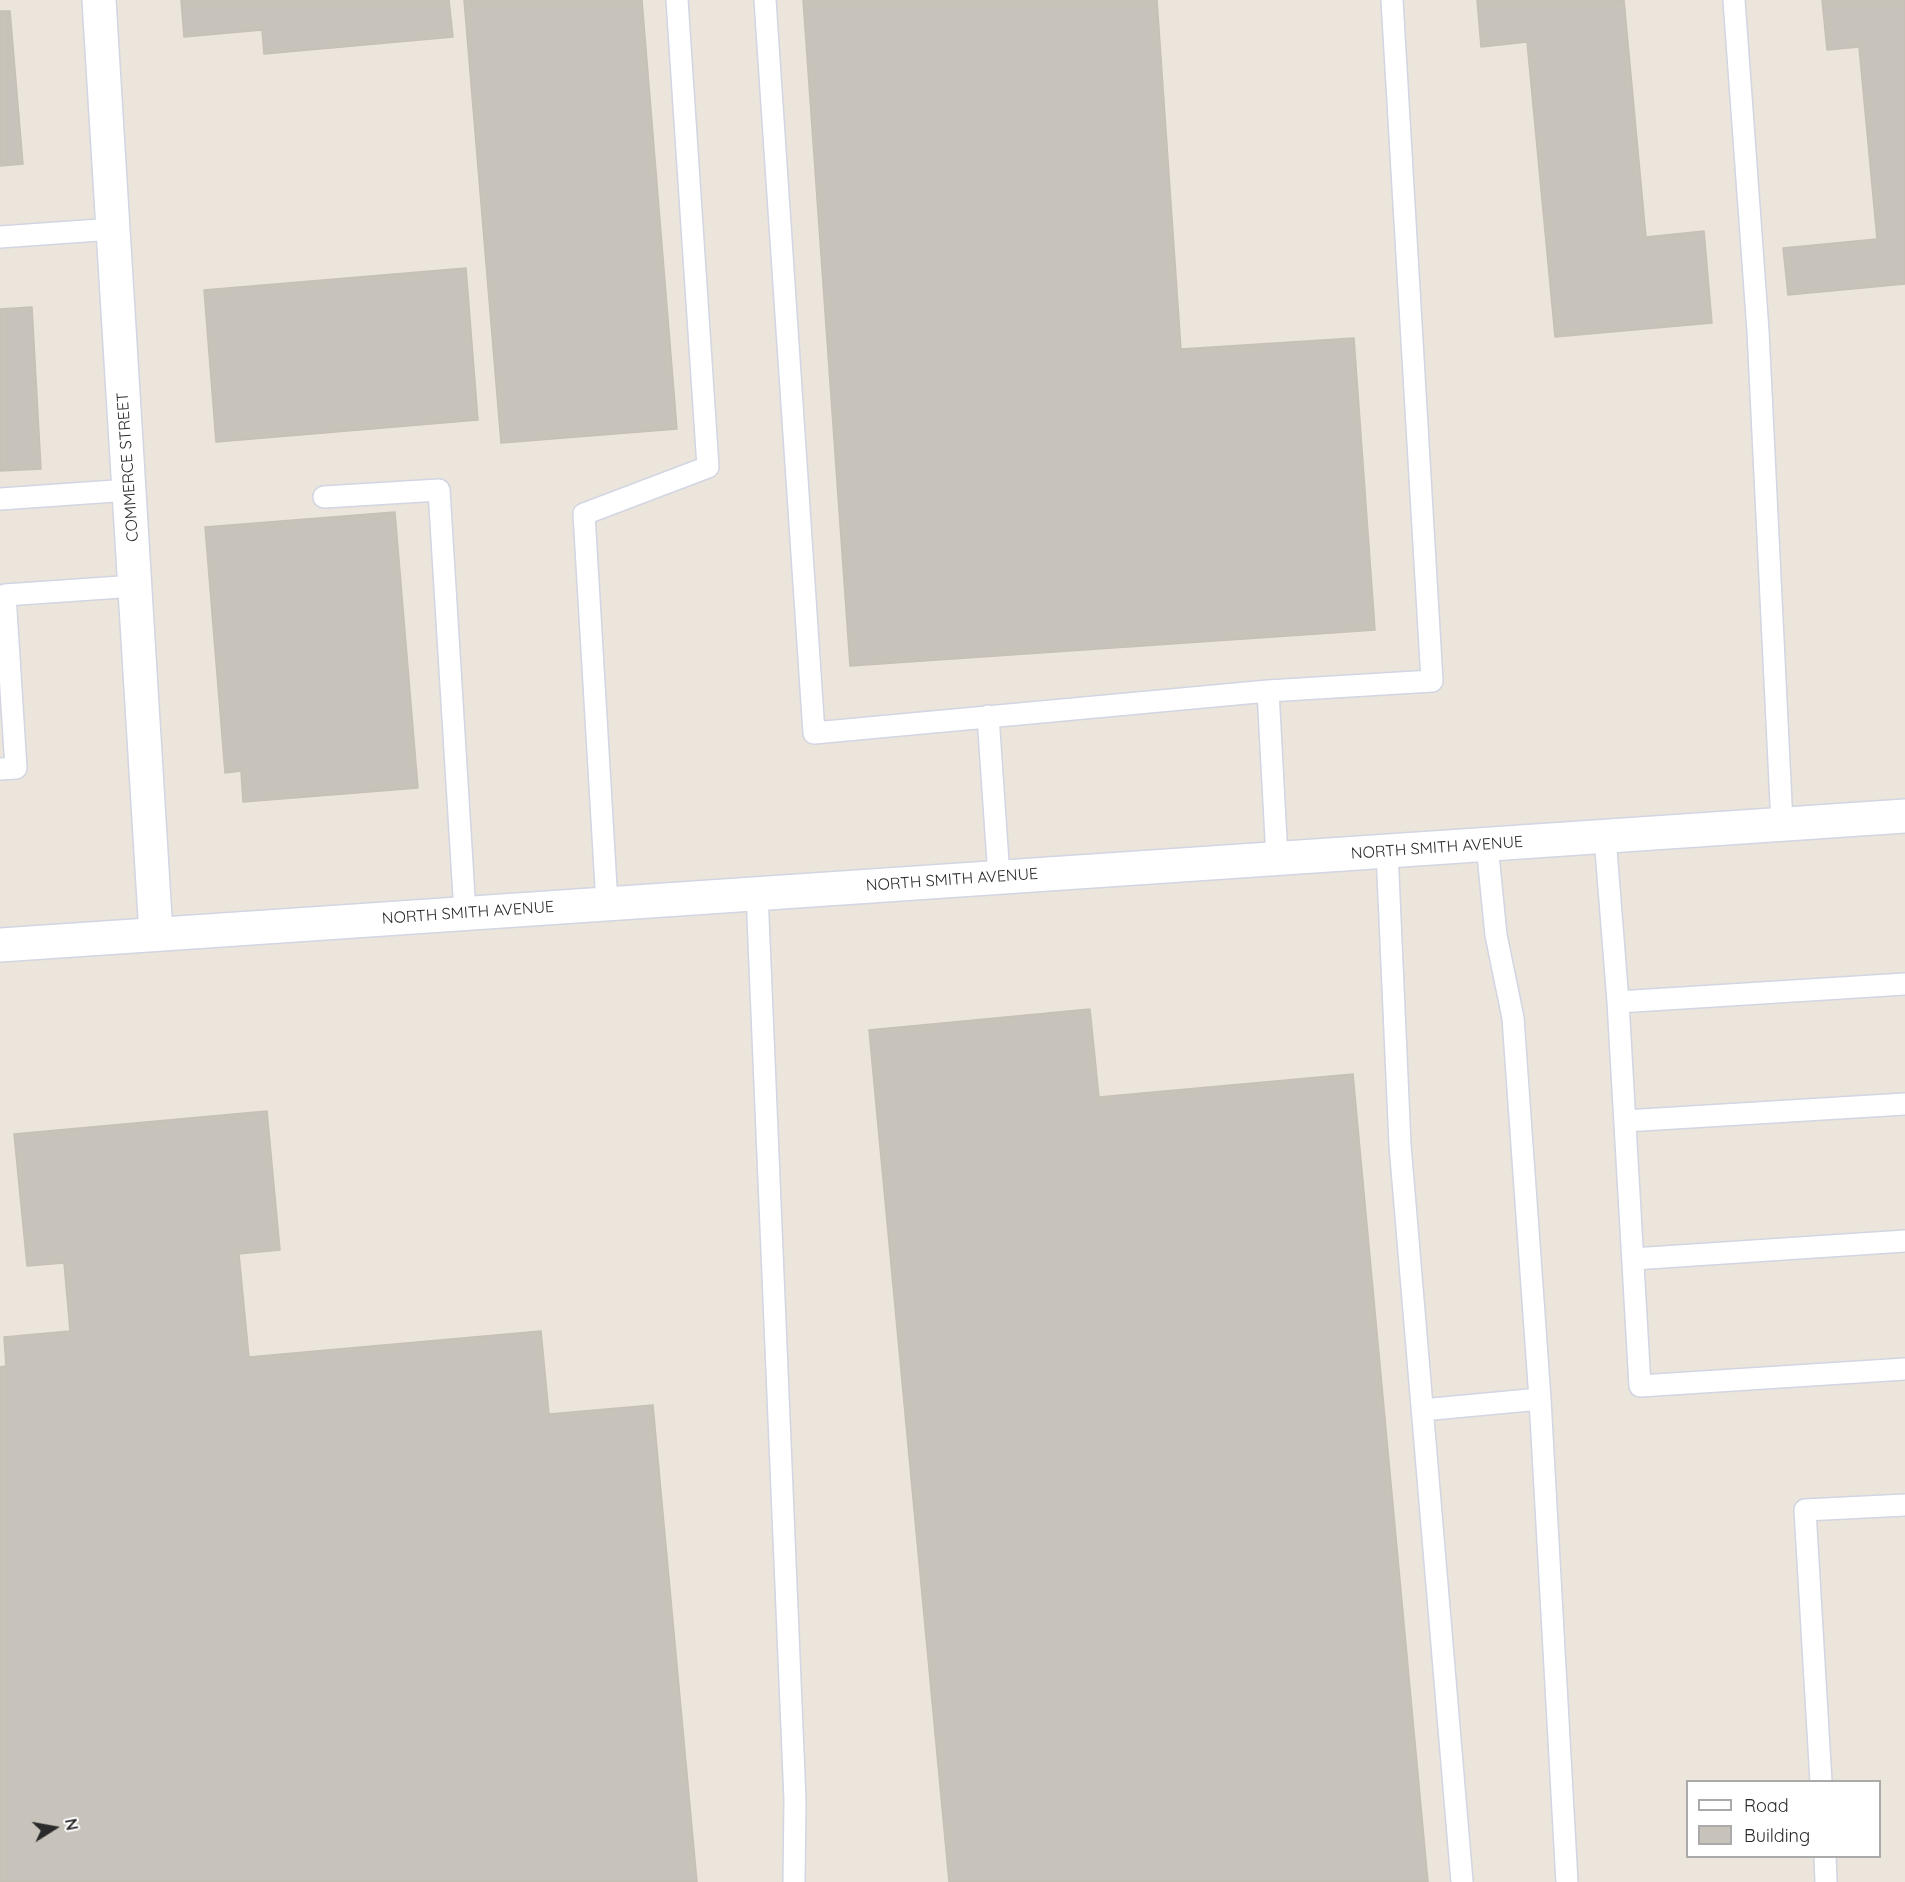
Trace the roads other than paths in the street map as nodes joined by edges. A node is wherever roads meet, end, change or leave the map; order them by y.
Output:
1 (99, 0) edge
2 (677, 0) edge
3 (765, 0) edge
4 (1392, 0) edge
5 (1734, 0) edge
6 (112, 229) junction
7 (0, 237) edge
8 (129, 490) junction
9 (324, 496) dead end
10 (0, 499) edge
11 (135, 586) junction
12 (1268, 691) junction
13 (988, 716) junction
14 (0, 769) edge
15 (1905, 816) edge
16 (1782, 824) junction
17 (1605, 837) junction
18 (1487, 845) junction
19 (1387, 851) junction
20 (1277, 858) junction
21 (999, 877) junction
22 (757, 893) junction
23 (607, 904) junction
24 (465, 913) junction
25 (156, 934) junction
26 (0, 945) edge
27 (1905, 984) edge
28 (1618, 1002) junction
29 (1905, 1104) edge
30 (1624, 1121) junction
31 (1905, 1241) edge
32 (1633, 1258) junction
33 (1905, 1369) edge
34 (1540, 1399) junction
35 (1422, 1410) junction
36 (1905, 1505) edge
37 (1821, 1780) edge
38 (1825, 1858) edge
39 (794, 1882) edge
40 (1462, 1882) edge
41 (1567, 1882) edge
42 (1826, 1882) edge

1 - 6 main road, COMMERCE STREET
2 - 23 lane
3 - 13 lane
4 - 12 lane
5 - 16 lane
6 - 7 lane
6 - 8 main road, COMMERCE STREET
8 - 10 lane
8 - 11 main road, COMMERCE STREET
9 - 24 lane
11 - 14 lane
11 - 25 main road, COMMERCE STREET
12 - 13 lane
12 - 20 lane
13 - 21 lane
15 - 16 main road, NORTH SMITH AVENUE
16 - 17 main road, NORTH SMITH AVENUE
17 - 18 main road, NORTH SMITH AVENUE
17 - 28 lane
18 - 19 main road, NORTH SMITH AVENUE
18 - 34 lane
19 - 20 main road, NORTH SMITH AVENUE
19 - 35 lane
20 - 21 main road, NORTH SMITH AVENUE
21 - 22 main road, NORTH SMITH AVENUE
22 - 23 main road, NORTH SMITH AVENUE
22 - 39 lane
23 - 24 main road, NORTH SMITH AVENUE
24 - 25 main road, NORTH SMITH AVENUE
25 - 26 main road, NORTH SMITH AVENUE
27 - 28 lane
28 - 30 lane
29 - 30 lane
30 - 32 lane
31 - 32 lane
32 - 33 lane
34 - 35 lane
34 - 41 lane
35 - 40 lane
36 - 37 lane
38 - 42 lane

